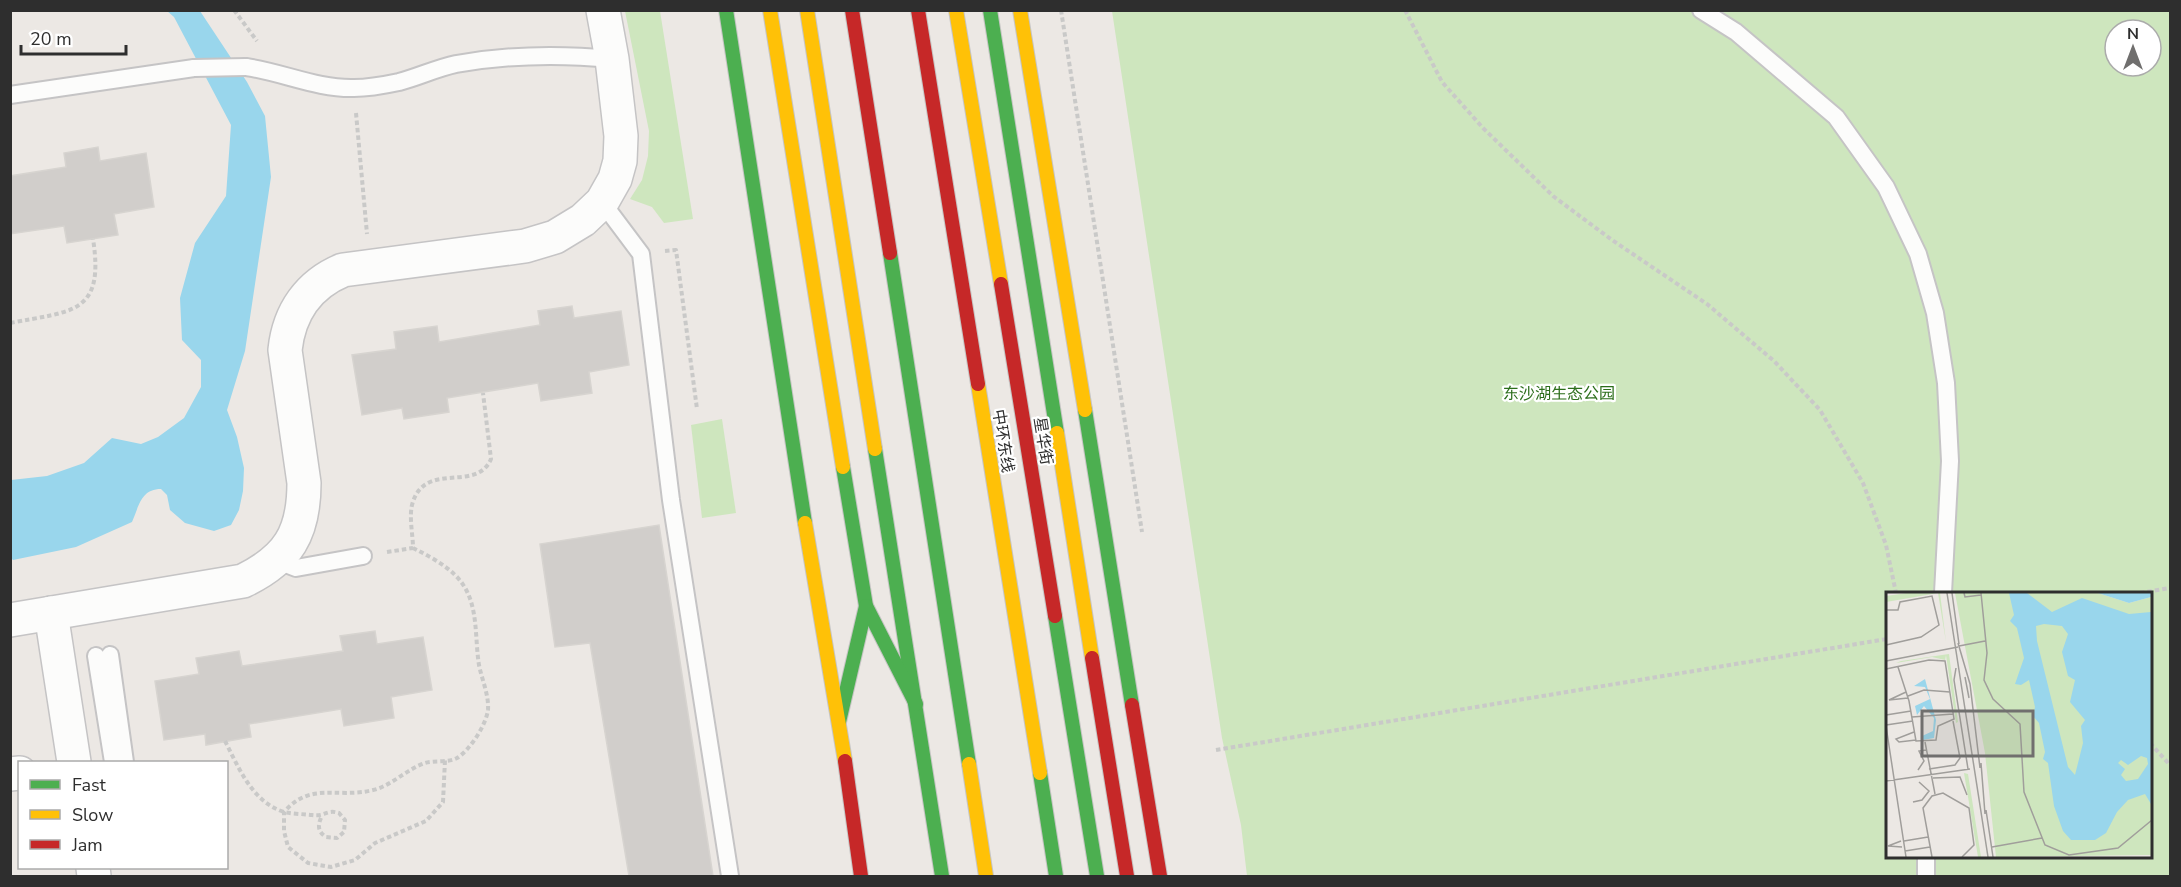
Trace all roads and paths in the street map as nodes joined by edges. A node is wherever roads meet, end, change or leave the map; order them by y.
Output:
1 (603, 10) edge
2 (726, 10) edge
3 (770, 10) edge
4 (807, 10) edge
5 (852, 10) edge
6 (918, 10) edge
7 (956, 10) edge
8 (990, 10) edge
9 (1020, 10) edge
10 (1061, 10) edge
11 (1405, 10) edge
12 (1701, 10) edge
13 (612, 59) junction
14 (353, 88) junction
15 (10, 94) edge
16 (602, 202) junction
17 (93, 239) dead end
18 (367, 242) dead end
19 (641, 254) junction
20 (10, 323) edge
21 (483, 393) dead end
22 (697, 409) dead end
23 (1143, 537) dead end
24 (413, 548) junction
25 (363, 556) joint
26 (278, 561) junction
27 (2170, 588) edge
28 (1896, 592) edge
29 (1943, 592) edge
30 (2146, 592) edge
31 (866, 606) junction
32 (51, 613) junction
33 (10, 620) edge
34 (1886, 639) edge
35 (916, 704) junction
36 (839, 722) junction
37 (225, 741) dead end
38 (2151, 744) edge
39 (1216, 750) dead end
40 (445, 760) junction
41 (75, 761) edge
42 (113, 761) edge
43 (125, 761) edge
44 (2170, 765) edge
45 (284, 812) junction
46 (322, 816) junction
47 (1926, 857) edge
48 (730, 876) edge
49 (861, 876) edge
50 (942, 876) edge
51 (986, 876) edge
52 (1056, 876) edge
53 (1097, 876) edge
54 (1126, 876) edge
55 (1160, 876) edge
56 (1926, 876) edge

1 - 13 street
2 - 36 main road
3 - 31 main road
4 - 35 main road
5 - 51 main road
6 - 52 main road, 中环东线
7 - 53 main road, 星华街
8 - 54 main road
9 - 55 main road
10 - 23 path
11 - 28 path
12 - 29 lane
13 - 14 lane
13 - 16 street
14 - 15 lane, bridge
14 - 18 path
16 - 19 lane
16 - 26 street
17 - 20 path
19 - 22 path
19 - 48 lane
21 - 24 path
24 - 25 path
24 - 40 path
25 - 26 lane
26 - 32 street
27 - 30 path
31 - 35 main road
31 - 36 main road
32 - 33 street
32 - 41 street
34 - 39 path
35 - 50 main road
36 - 49 main road
37 - 45 path
38 - 44 path
40 - 45 path
40 - 45 path
42 - 43 lane
45 - 46 path
46 - 46 path
47 - 56 lane

